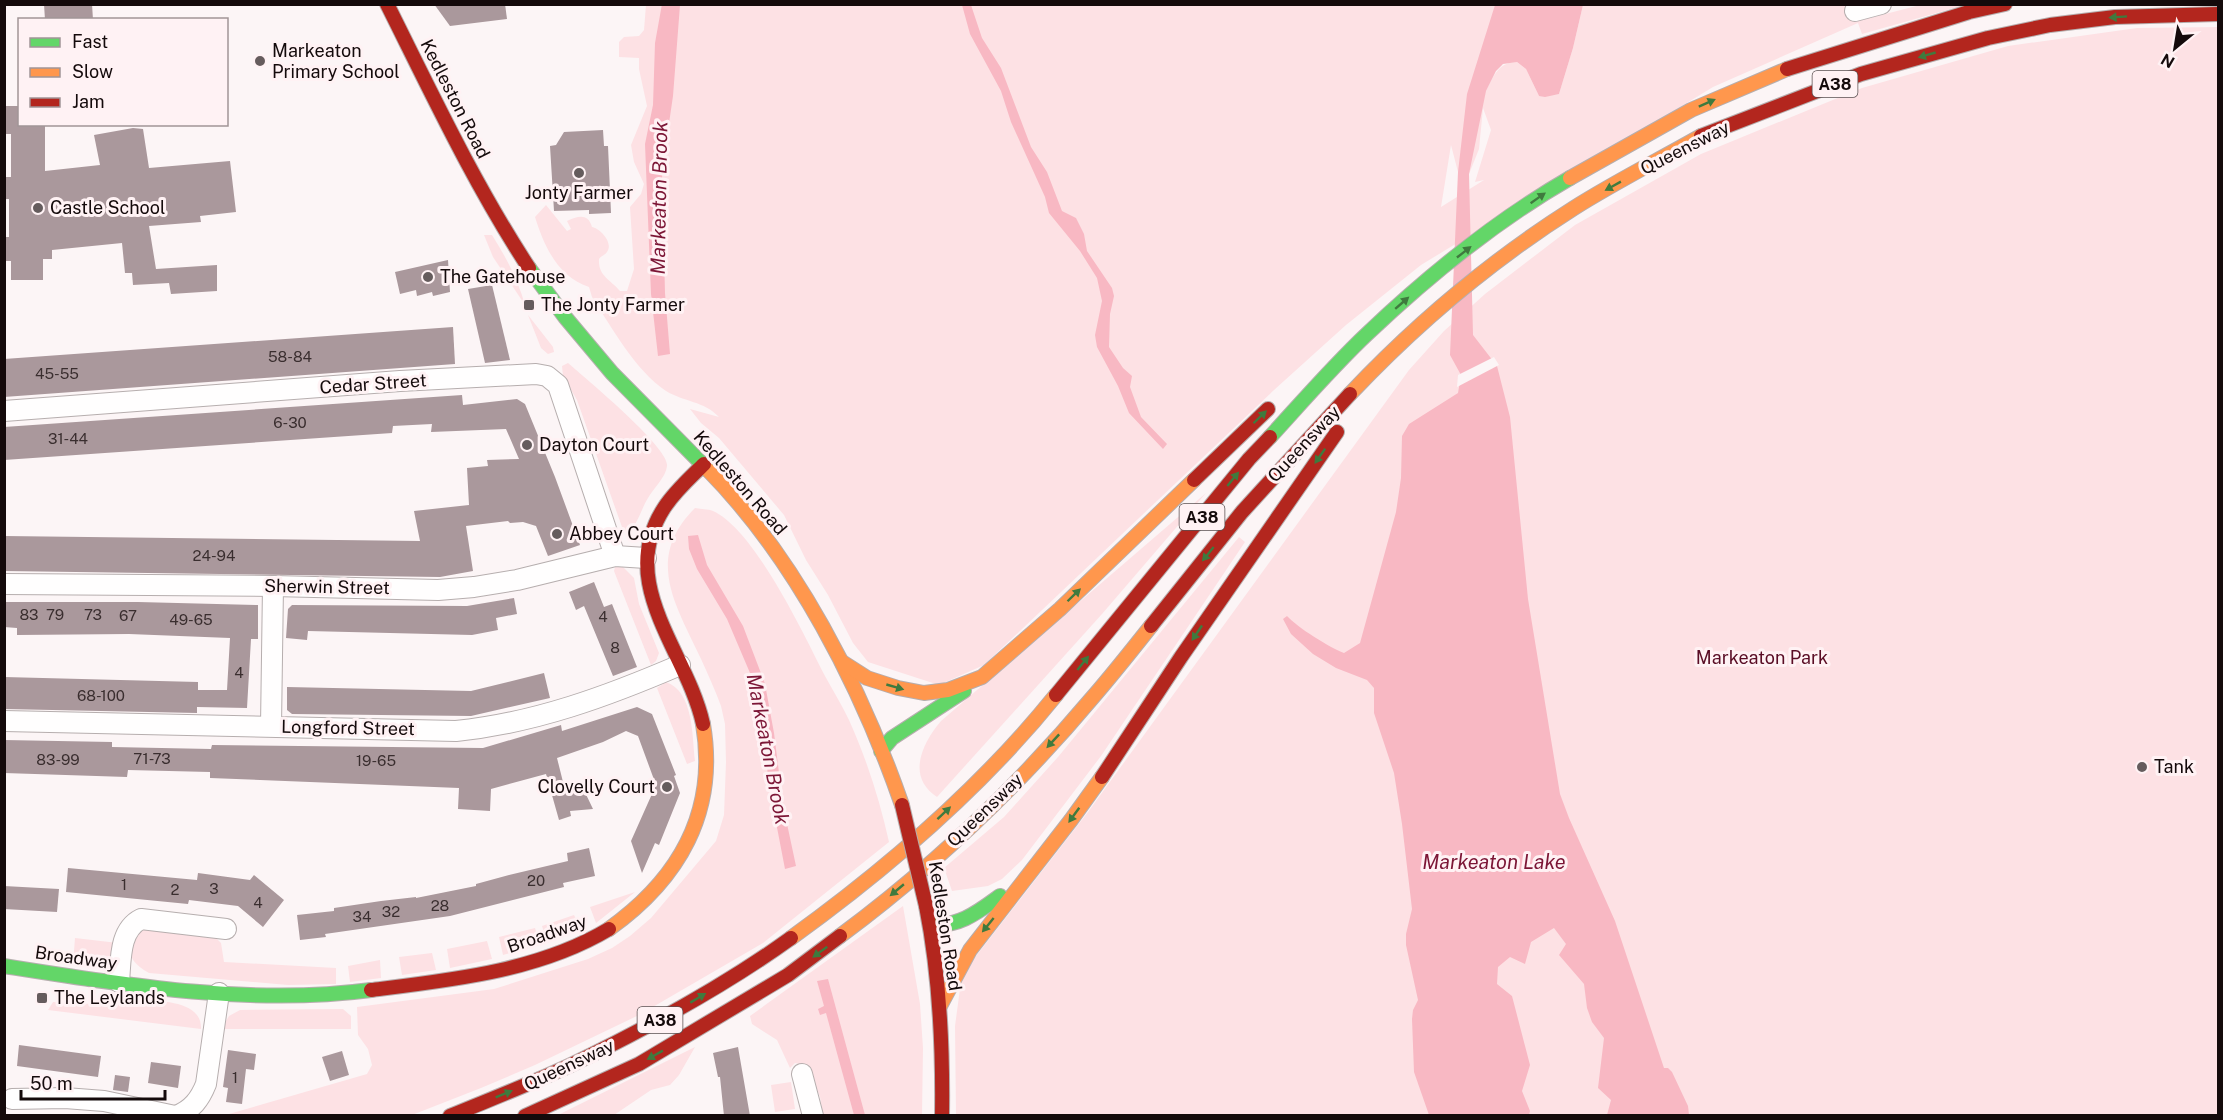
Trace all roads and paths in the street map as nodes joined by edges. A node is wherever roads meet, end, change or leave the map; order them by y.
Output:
1 (387, 4) edge
2 (1881, 4) edge
3 (2005, 4) edge
4 (1855, 11) dead end
5 (2218, 14) edge
6 (1367, 334) junction
7 (1387, 355) junction
8 (1303, 380) dead end
9 (1277, 401) dead end
10 (4, 411) edge
11 (704, 464) junction
12 (615, 556) junction
13 (646, 558) junction
14 (4, 584) edge
15 (273, 586) junction
16 (842, 662) junction
17 (680, 665) junction
18 (982, 677) junction
19 (4, 721) edge
20 (271, 726) junction
21 (881, 751) junction
22 (1023, 878) junction
23 (930, 924) junction
24 (226, 929) dead end
25 (4, 966) edge
26 (120, 982) junction
27 (219, 993) junction
28 (940, 1006) junction
29 (802, 1074) dead end
30 (12, 1099) dead end
31 (175, 1116) edge
32 (450, 1116) edge
33 (525, 1116) edge
34 (813, 1116) edge
35 (942, 1116) edge

1 - 11 main road, Kedleston Road
2 - 4 street
6 -> 3 main road, Queensway / A38
5 -> 7 main road, Queensway / A38
6 - 8 main road
32 -> 6 main road, Queensway / A38
7 -> 22 main road
7 -> 33 main road, Queensway / A38
18 -> 9 main road
10 - 12 street, Cedar Street
11 - 13 main road, Broadway
11 - 16 main road, Kedleston Road
12 - 13 street, Sherwin Street
12 - 15 street, Sherwin Street
13 - 17 main road, Broadway
14 - 15 street, Sherwin Street
15 - 20 street
16 -> 18 main road
16 - 21 main road, Kedleston Road
17 - 20 street, Longford Street
17 - 27 main road, Broadway
18 - 21 main road
19 - 20 street, Longford Street
21 - 23 main road, Kedleston Road, bridge
22 - 23 main road
22 -> 28 main road
23 - 28 main road, Kedleston Road
24 - 26 street
25 - 26 main road, Broadway
26 - 27 main road, Broadway
27 - 31 street
28 - 35 main road, Kedleston Road
29 - 34 street
30 - 31 street

